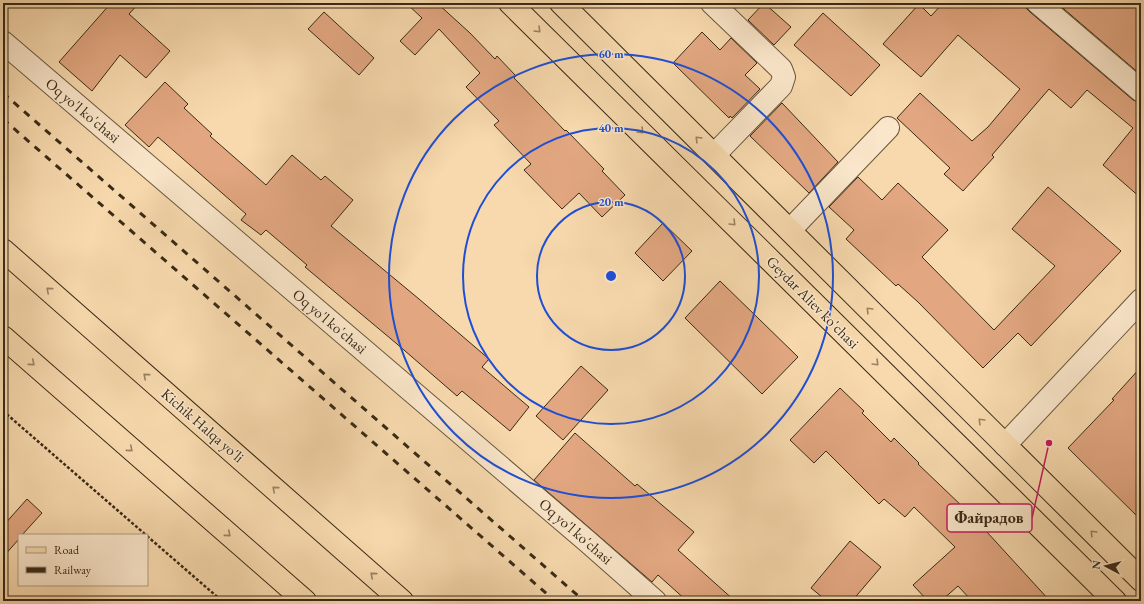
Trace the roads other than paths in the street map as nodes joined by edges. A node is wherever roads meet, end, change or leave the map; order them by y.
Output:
1 (510, 3) edge
2 (561, 3) edge
3 (712, 3) edge
4 (1038, 3) edge
5 (3, 42) edge
6 (1141, 91) edge
7 (888, 128) dead end
8 (714, 155) junction
9 (790, 230) junction
10 (3, 250) edge
11 (1141, 300) edge
12 (3, 337) edge
13 (1005, 445) junction
14 (983, 469) junction
15 (1141, 580) edge
16 (305, 601) edge
17 (402, 601) edge
18 (655, 601) edge
19 (1115, 601) edge

1 -> 14 main road, Geydar Aliev ko'chasi
8 -> 2 main road
3 - 8 street
4 - 6 street
5 - 18 street, Oq yo'l ko'chasi
7 - 9 street
8 - 9 main road
13 -> 9 main road
17 -> 10 main road, Kichik Halqa yo'li
11 - 13 street
12 -> 16 main road
13 - 14 main road
15 -> 13 main road
14 - 19 main road, Geydar Aliev ko'chasi

